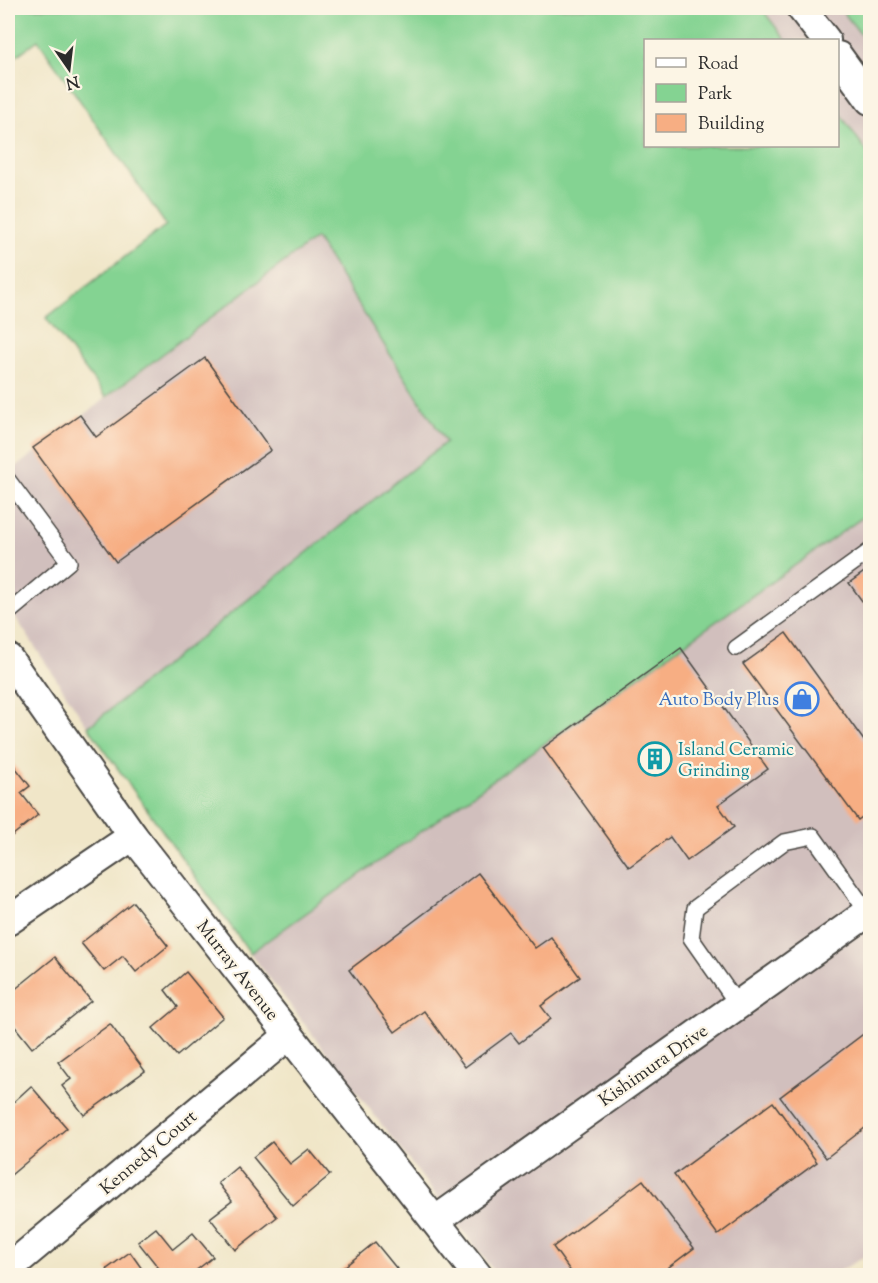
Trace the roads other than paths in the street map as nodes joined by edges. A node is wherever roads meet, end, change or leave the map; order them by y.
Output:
1 (801, 8) edge
2 (825, 39) edge
3 (839, 59) edge
4 (870, 100) edge
5 (8, 480) edge
6 (870, 551) edge
7 (8, 613) edge
8 (736, 648) dead end
9 (8, 657) edge
10 (133, 836) junction
11 (869, 912) edge
12 (8, 921) edge
13 (738, 1005) junction
14 (289, 1035) junction
15 (436, 1220) junction
16 (8, 1269) edge
17 (478, 1275) edge

1 - 2 street
3 - 4 street
5 - 7 lane
6 - 8 lane
9 - 10 street, Murray Avenue
10 - 12 street
10 - 14 street, Murray Avenue
11 - 13 street, Kishimura Drive
11 - 13 lane
13 - 15 street, Kishimura Drive
14 - 15 street, Murray Avenue
14 - 16 street, Kennedy Court
15 - 17 street, Murray Avenue

